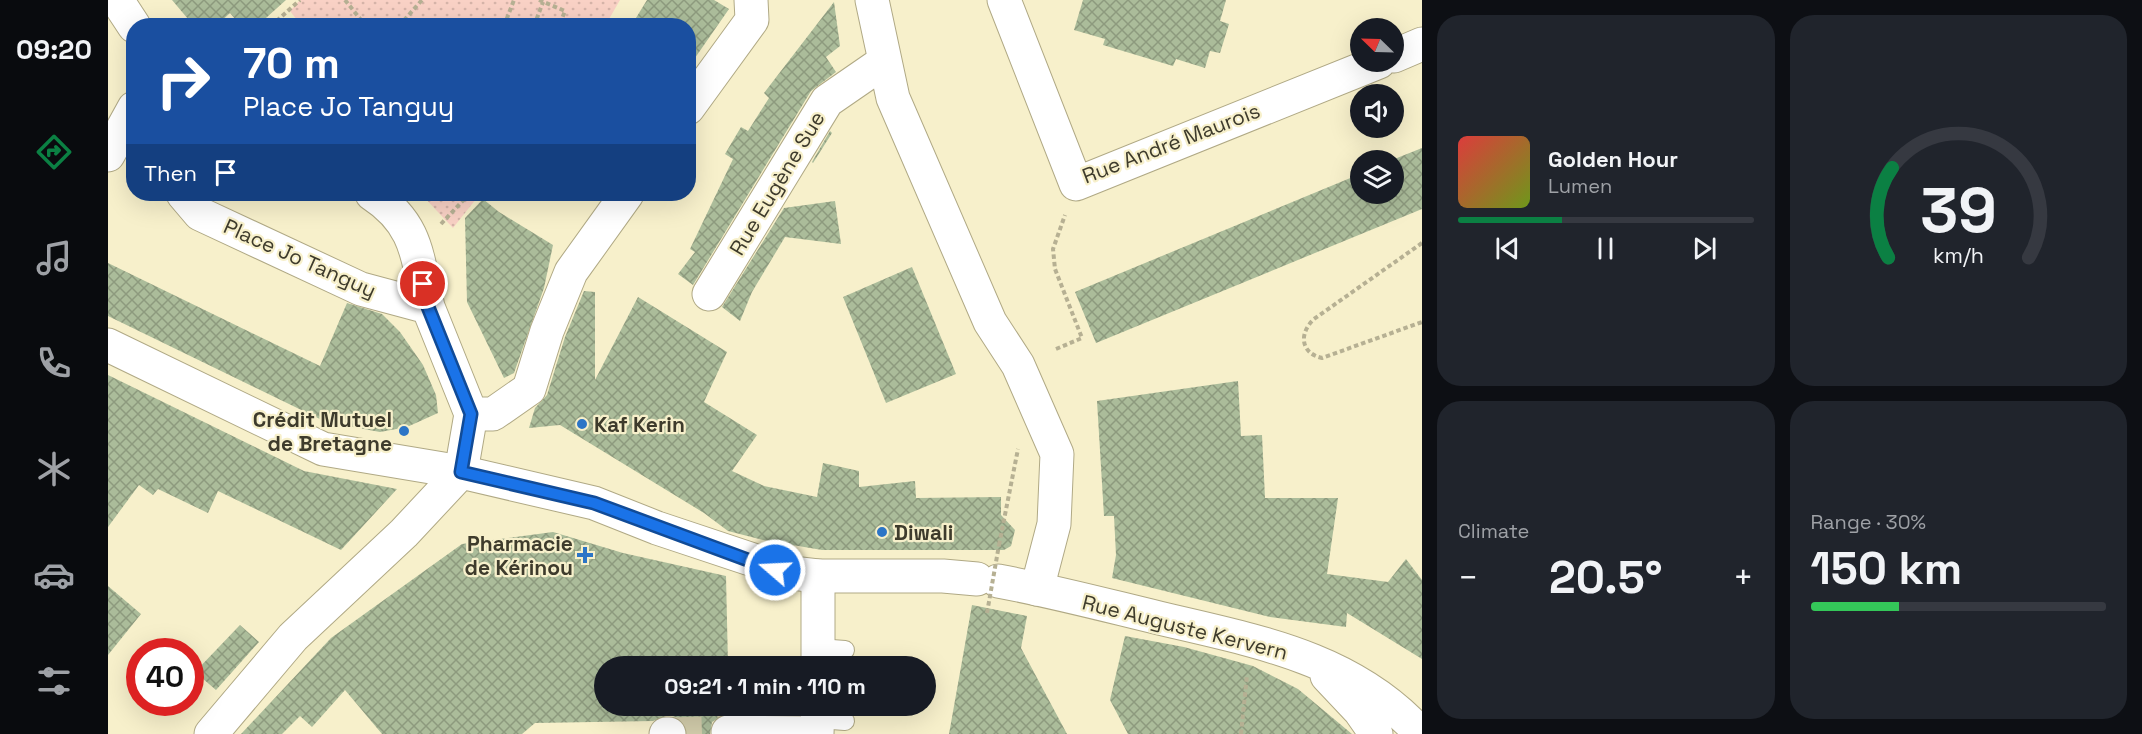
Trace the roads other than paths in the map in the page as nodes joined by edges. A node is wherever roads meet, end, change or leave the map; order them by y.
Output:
1 (117, 0) edge
2 (751, 0) edge
3 (872, 0) edge
4 (1004, 0) edge
5 (129, 18) edge
6 (1422, 44) edge
7 (1404, 52) edge
8 (885, 61) junction
9 (1354, 72) edge
10 (696, 97) edge
11 (126, 122) edge
12 (108, 155) edge
13 (189, 201) edge
14 (382, 201) edge
15 (622, 201) edge
16 (710, 294) dead end
17 (428, 307) junction
18 (108, 345) edge
19 (471, 414) junction
20 (461, 472) junction
21 (818, 576) junction
22 (1037, 588) junction
23 (827, 655) edge
24 (1314, 661) junction
25 (823, 722) edge
26 (728, 732) dead end
27 (211, 734) edge
28 (1376, 734) edge
29 (1421, 734) edge

1 - 5 street
2 - 10 street
3 - 8 street
4 - 9 street, Rue André Maurois
6 - 7 street
8 - 16 street, Rue Eugène Sue
8 - 22 street
11 - 12 street
13 - 17 street, Place Jo Tanguy
14 - 17 street
15 - 19 street
17 - 19 street
18 - 20 street, Rue Auguste Kervern
19 - 20 street
20 - 21 street, Rue Auguste Kervern
20 - 27 street
21 - 22 street, Rue Auguste Kervern
21 - 23 street
22 - 24 street, Rue Auguste Kervern
24 - 28 street
24 - 29 street, Rue Auguste Kervern
25 - 26 street

